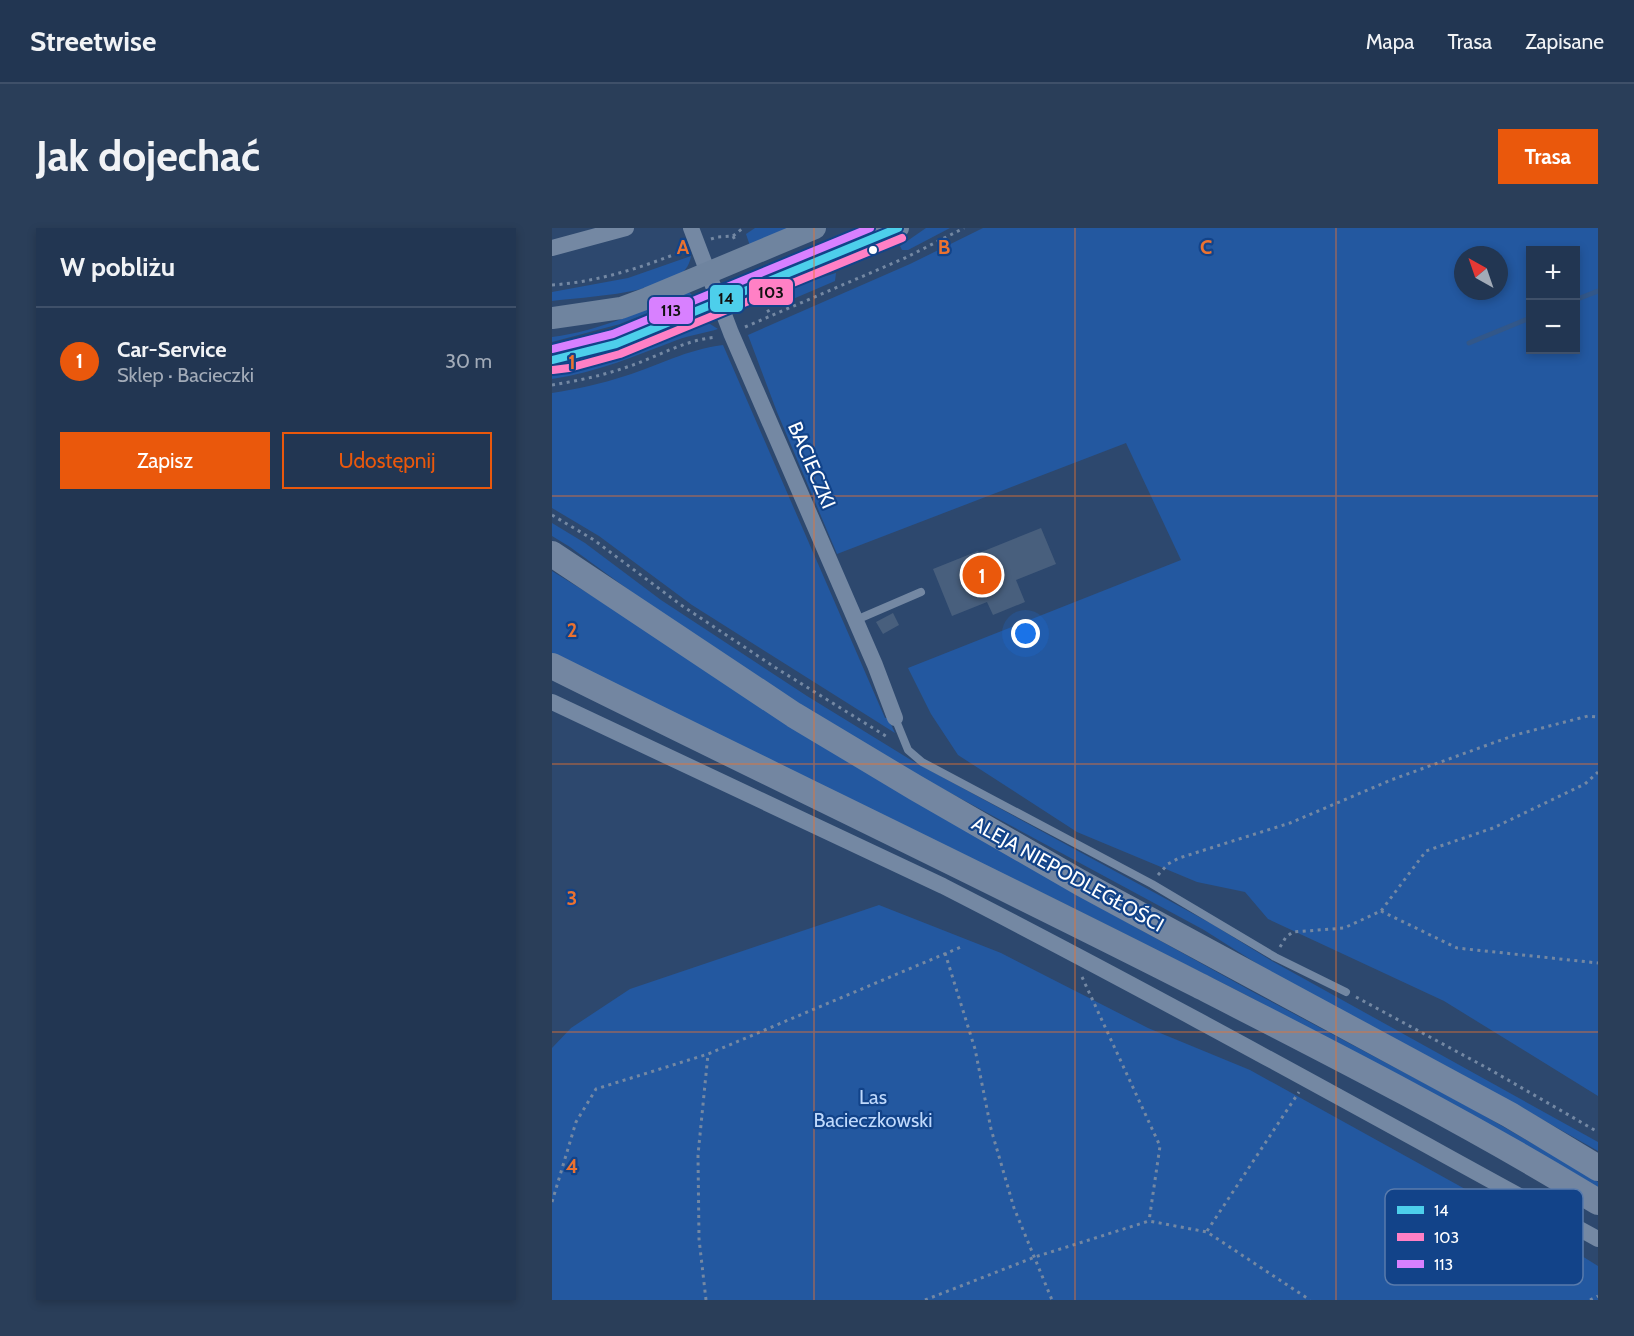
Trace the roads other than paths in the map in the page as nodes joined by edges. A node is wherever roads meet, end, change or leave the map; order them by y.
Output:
1 (626, 228) edge
2 (691, 228) edge
3 (815, 228) edge
4 (898, 228) edge
5 (552, 248) edge
6 (709, 273) junction
7 (720, 303) junction
8 (552, 318) edge
9 (552, 360) edge
10 (552, 554) edge
11 (921, 592) dead end
12 (856, 620) junction
13 (552, 666) edge
14 (552, 702) edge
15 (895, 718) joint
16 (1346, 992) road end
17 (1598, 1168) edge
18 (1507, 1189) edge
19 (1575, 1189) edge
20 (1583, 1193) edge
21 (1598, 1202) edge
22 (1583, 1231) edge
23 (1598, 1239) edge

1 - 5 street
2 - 6 street, BACIECZKI
3 - 6 main road
4 - 7 main road
6 - 7 street, BACIECZKI
6 - 8 main road
7 - 9 main road
7 - 12 street, BACIECZKI
10 - 17 main road, ALEJA NIEPODLEGŁOŚCI
11 - 12 lane
12 - 15 street, BACIECZKI
13 - 19 main road, ALEJA NIEPODLEGŁOŚCI
14 - 18 street
15 - 16 lane
20 - 21 main road, ALEJA NIEPODLEGŁOŚCI
22 - 23 street

